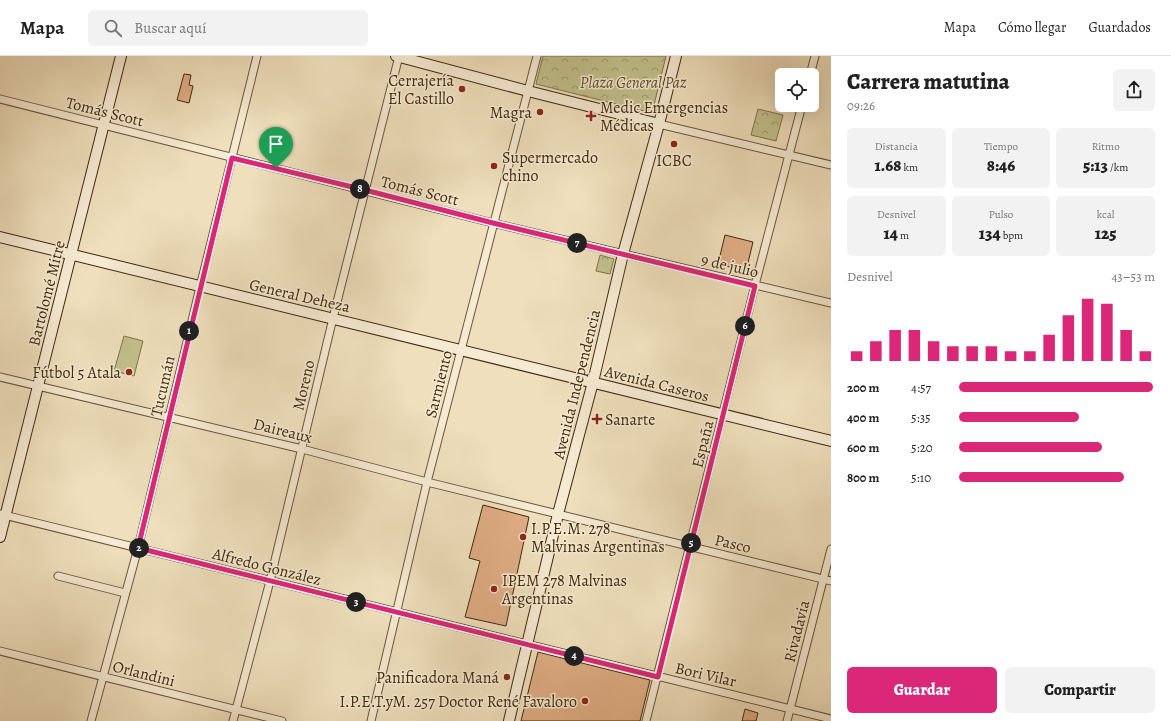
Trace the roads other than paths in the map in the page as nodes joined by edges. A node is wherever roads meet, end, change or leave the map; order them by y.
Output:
1 (121, 56) edge
2 (257, 56) edge
3 (398, 56) edge
4 (537, 56) edge
5 (676, 56) edge
6 (815, 56) edge
7 (812, 68) edge
8 (528, 92) junction
9 (0, 99) edge
10 (800, 112) edge
11 (103, 124) junction
12 (659, 124) junction
13 (788, 155) junction
14 (232, 158) junction
15 (831, 165) edge
16 (365, 190) junction
17 (493, 223) junction
18 (0, 237) edge
19 (71, 254) junction
20 (623, 254) junction
21 (755, 286) junction
22 (200, 287) junction
23 (831, 304) edge
24 (333, 318) junction
25 (461, 350) junction
26 (0, 377) edge
27 (593, 382) junction
28 (37, 386) junction
29 (723, 415) junction
30 (169, 417) junction
31 (831, 441) edge
32 (302, 449) junction
33 (427, 482) junction
34 (558, 514) junction
35 (3, 515) edge
36 (0, 537) edge
37 (690, 547) junction
38 (138, 548) junction
39 (831, 549) edge
40 (58, 576) dead end
41 (823, 579) junction
42 (270, 581) junction
43 (831, 581) edge
44 (125, 593) junction
45 (396, 612) junction
46 (528, 644) junction
47 (0, 651) edge
48 (102, 676) junction
49 (658, 677) junction
50 (791, 709) junction
51 (236, 710) junction
52 (831, 719) edge
53 (91, 721) edge
54 (233, 721) edge
55 (282, 721) edge
56 (371, 721) edge
57 (508, 721) edge
58 (646, 721) edge
59 (788, 721) edge

1 - 11 main road, Bartolomé Mitre
2 - 14 street, Tucumán
3 - 8 main road
3 - 16 street, Moreno
4 - 8 street, Sarmiento
5 - 12 main road, Avenida Independencia
6 - 7 street
8 - 12 main road
8 - 17 street, Sarmiento
9 - 11 street, Tomás Scott
10 - 13 street, España
11 - 14 street, Tomás Scott
11 - 19 main road, Bartolomé Mitre
12 - 13 street
12 - 20 main road, Avenida Independencia
13 - 15 street
13 - 21 street, España
14 - 16 street, Tomás Scott
14 - 22 street, Tucumán
16 - 17 street, Tomás Scott
16 - 24 street, Moreno
17 - 20 street, Tomás Scott
17 - 25 street, Sarmiento
18 - 19 main road, General Deheza
19 - 22 main road, General Deheza
19 - 28 main road, Bartolomé Mitre
20 - 21 street, 9 de julio
20 - 27 main road, Avenida Independencia
21 - 23 street, 9 de julio
21 - 29 street, España
22 - 24 main road, General Deheza
22 - 30 street, Tucumán
24 - 25 main road, General Deheza
24 - 32 street, Moreno
25 - 27 main road, General Deheza
25 - 33 street, Sarmiento
26 - 28 street, Daireaux
27 - 29 main road, Avenida Caseros
27 - 34 main road, Avenida Independencia
28 - 30 street, Daireaux
28 - 35 main road, Bartolomé Mitre
29 - 31 main road, Avenida Caseros
29 - 37 street, España
30 - 32 street, Daireaux
30 - 38 street, Tucumán
32 - 33 street, Daireaux
32 - 42 street, Moreno
33 - 34 street, Daireaux
33 - 45 street, Sarmiento
34 - 37 street, Pasco
34 - 46 main road, Avenida Independencia
35 - 36 main road, Bartolomé Mitre
35 - 38 street, Alfredo González
37 - 41 street, Pasco
37 - 49 street, España
38 - 42 street, Alfredo González
38 - 44 street, Tucumán
39 - 41 street, Rivadavia
40 - 44 street
41 - 43 street, Pasco
41 - 50 street, Rivadavia
42 - 45 street, Alfredo González
42 - 51 street, Moreno
44 - 48 street, Tucumán
45 - 46 street, Alfredo González
45 - 56 street, Sarmiento
46 - 49 street, Bori Vilar
46 - 57 main road, Avenida Independencia
47 - 48 street, Orlandini
48 - 51 street, Orlandini
48 - 53 street, Tucumán
49 - 50 street, Bori Vilar
49 - 58 street, España
50 - 52 street, Bori Vilar
50 - 59 street, Rivadavia
51 - 54 street, Moreno
51 - 55 street, Orlandini

